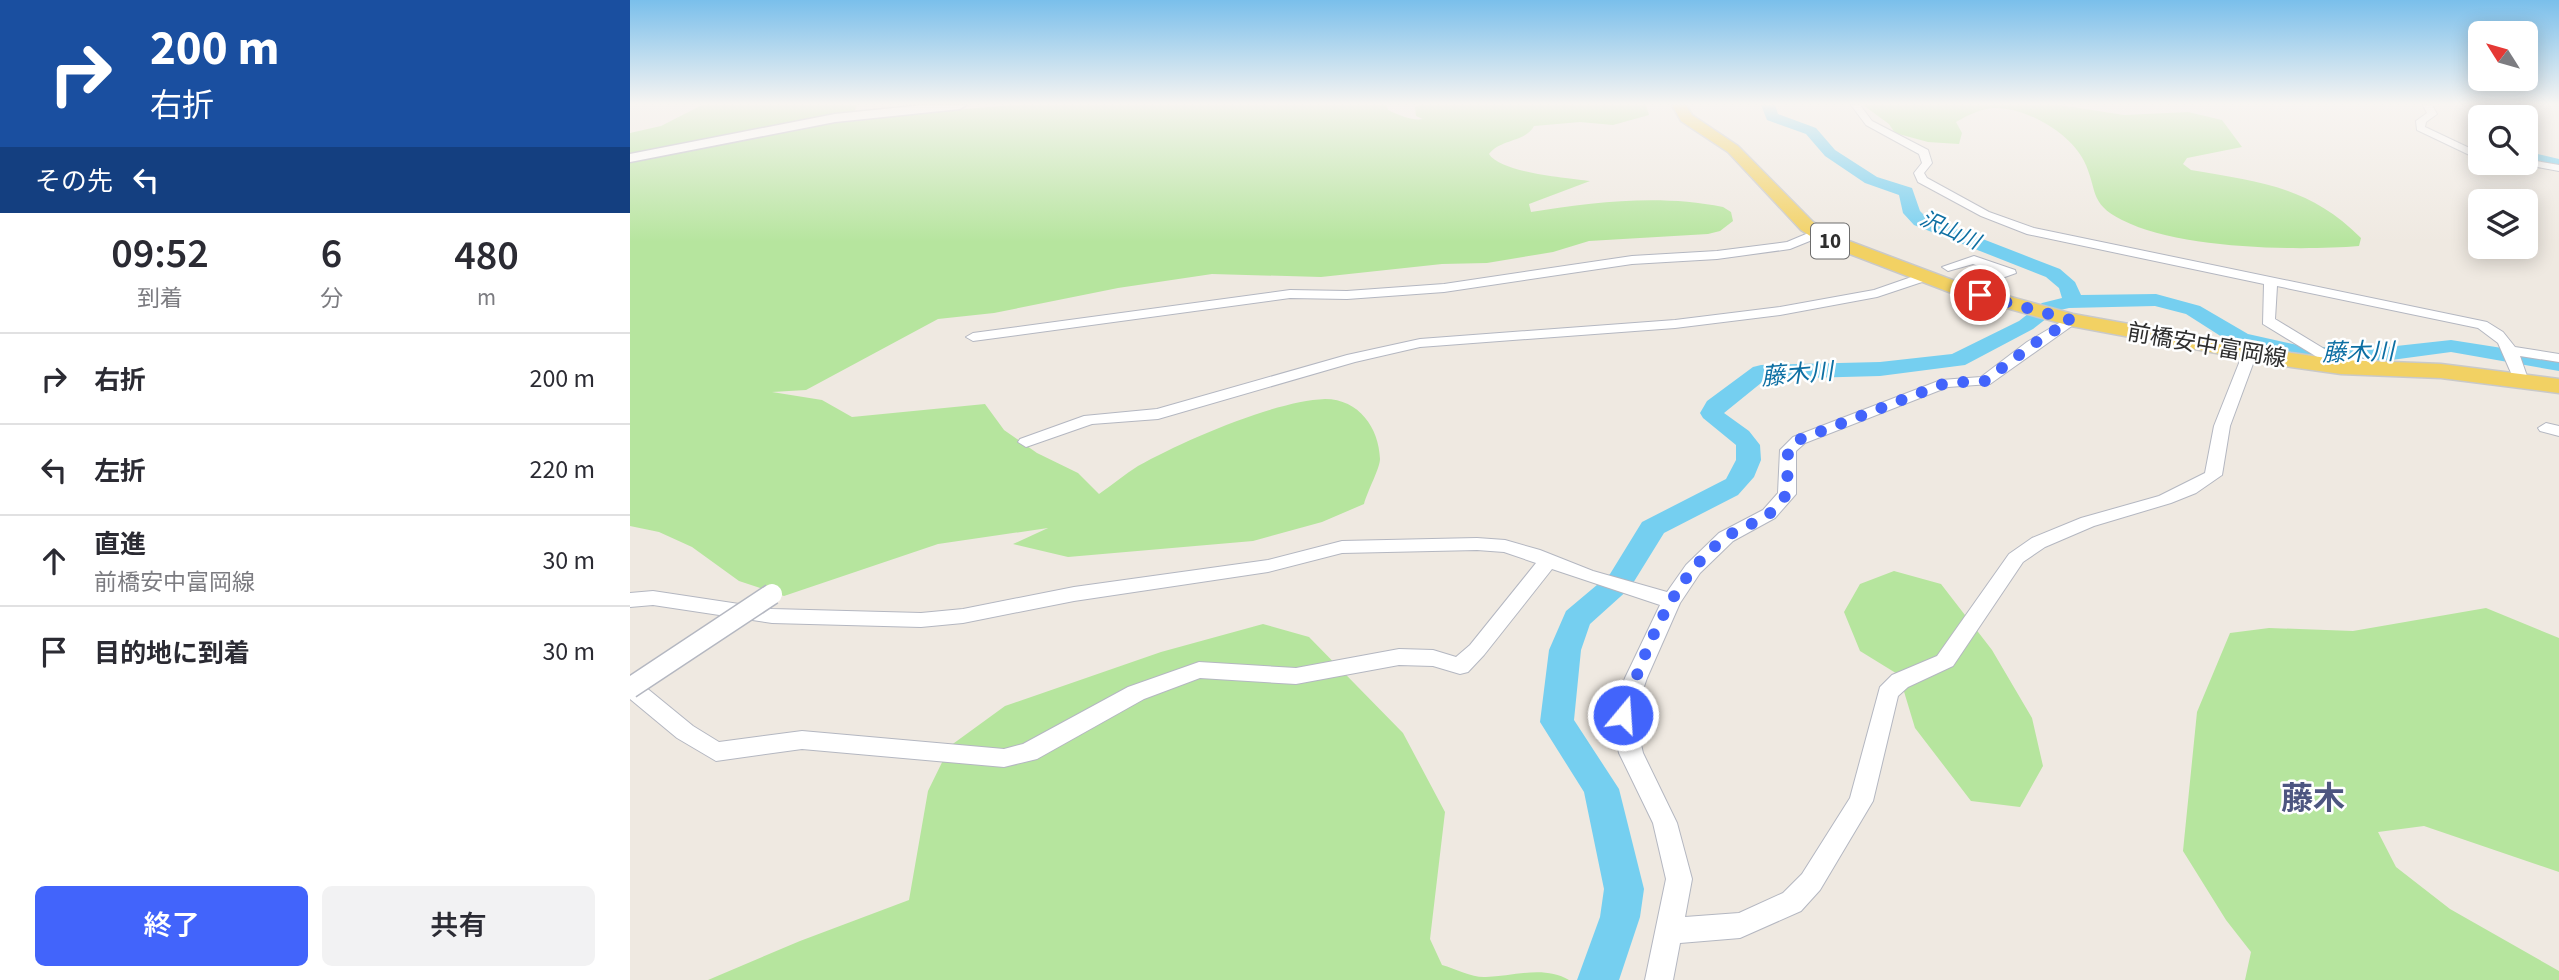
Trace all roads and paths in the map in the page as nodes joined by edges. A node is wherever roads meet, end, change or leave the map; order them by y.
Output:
1 (671, 151) edge
2 (1735, 151) edge
3 (1922, 151) edge
4 (630, 159) edge
5 (2538, 164) edge
6 (2559, 167) edge
7 (1818, 233) junction
8 (1948, 267) dead end
9 (1923, 277) junction
10 (2271, 283) junction
11 (1958, 289) junction
12 (2068, 319) junction
13 (973, 337) dead end
14 (2250, 353) junction
15 (2559, 358) edge
16 (2515, 362) junction
17 (2388, 369) junction
18 (2559, 386) edge
19 (1026, 442) dead end
20 (1548, 561) junction
21 (772, 594) dead end
22 (630, 600) edge
23 (1671, 602) junction
24 (630, 687) edge
25 (1671, 931) junction
26 (1659, 980) edge

1 - 4 street
2 - 7 main road, 10
3 - 10 street
5 - 6 street
7 - 9 main road, 10
7 - 13 street
8 - 11 street
9 - 11 main road, 10
9 - 19 street
10 - 16 street
10 - 17 street
11 - 12 main road, 10
12 - 14 main road, 前橋安中富岡線 / 10
12 - 23 street
14 - 17 main road, 前橋安中富岡線 / 10
14 - 25 street
15 - 16 street
16 - 17 main road, 前橋安中富岡線 / 10
16 - 18 main road, 前橋安中富岡線 / 10
20 - 22 street
20 - 23 street
20 - 24 street
21 - 24 street, bridge
23 - 25 street
25 - 26 street

